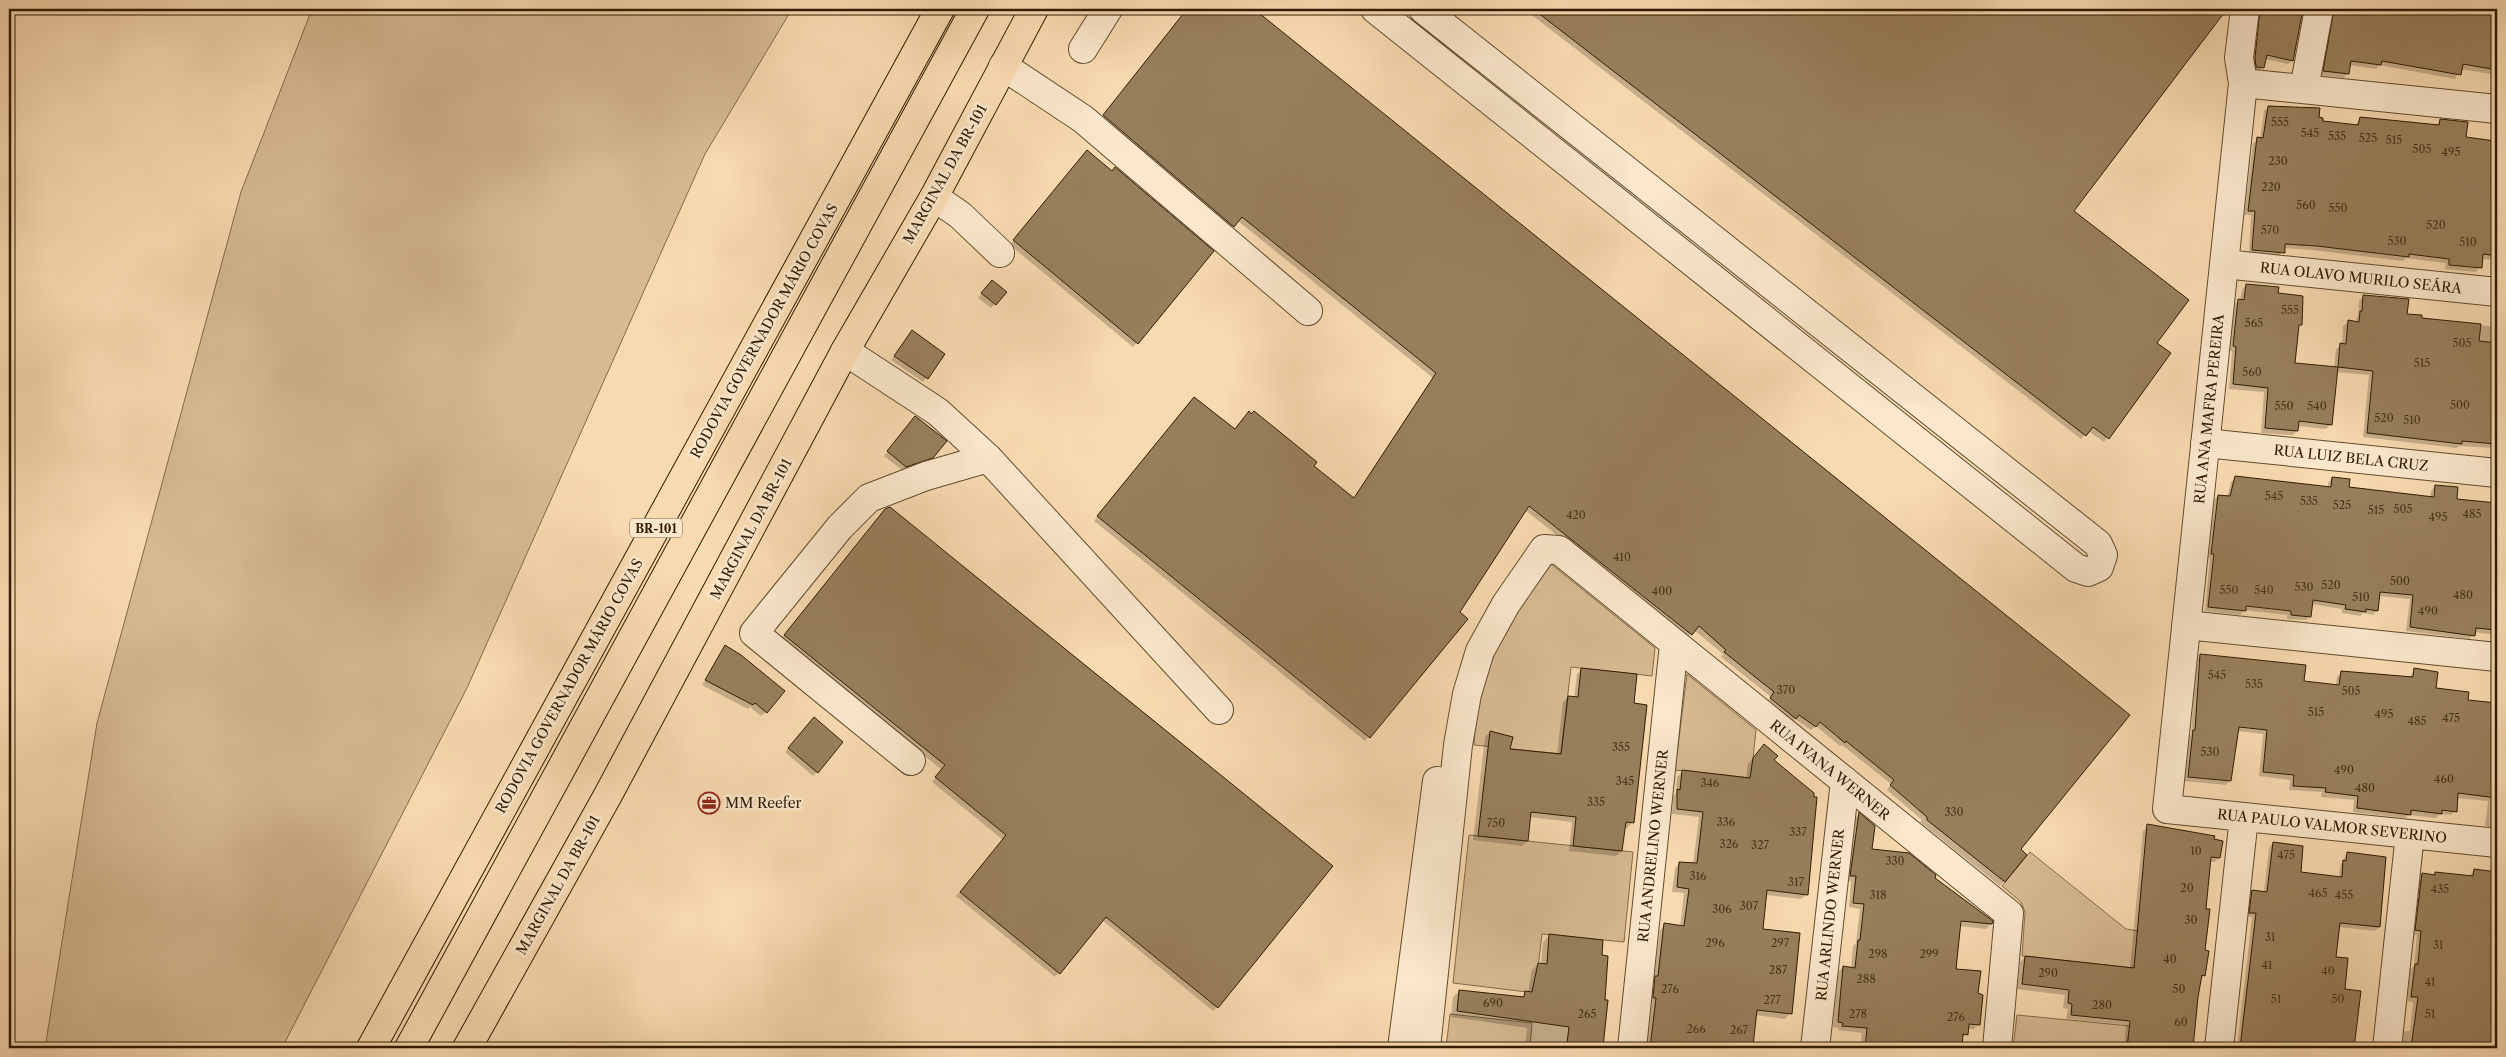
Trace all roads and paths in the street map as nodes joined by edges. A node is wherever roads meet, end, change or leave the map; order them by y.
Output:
1 (940, 9) edge
2 (975, 9) edge
3 (1034, 9) edge
4 (1108, 9) edge
5 (1375, 9) edge
6 (1423, 9) edge
7 (2245, 9) edge
8 (2319, 9) edge
9 (1083, 50) dead end
10 (1003, 66) junction
11 (2243, 83) junction
12 (2304, 89) junction
13 (2497, 109) edge
14 (934, 197) junction
15 (1000, 253) dead end
16 (2224, 264) junction
17 (2497, 292) edge
18 (1308, 311) dead end
19 (845, 351) junction
20 (2205, 443) junction
21 (988, 458) junction
22 (2497, 473) edge
23 (2186, 625) junction
24 (1674, 644) junction
25 (2497, 657) edge
26 (1220, 710) dead end
27 (1458, 745) junction
28 (911, 761) dead end
29 (1845, 781) junction
30 (2167, 809) joint
31 (2244, 817) junction
32 (2410, 834) junction
33 (2497, 843) edge
34 (371, 1048) edge
35 (409, 1048) edge
36 (467, 1048) edge
37 (1402, 1048) edge
38 (1426, 1048) edge
39 (1632, 1048) edge
40 (1816, 1048) edge
41 (1997, 1048) edge
42 (2219, 1048) edge
43 (2387, 1048) edge

1 - 34 main road, RODOVIA GOVERNADOR MÁRIO COVAS / BR-101
2 - 35 main road, BR-101
3 - 10 main road, MARGINAL DA BR-101
4 - 9 street
5 - 6 street
7 - 11 street, RUA ANA MAFRA PEREIRA
8 - 12 street
10 - 14 main road, MARGINAL DA BR-101
10 - 18 street
11 - 12 street
11 - 16 street, RUA ANA MAFRA PEREIRA
12 - 13 street
14 - 15 street
14 - 19 main road, MARGINAL DA BR-101
16 - 17 street, RUA OLAVO MURILO SEÁRA
16 - 20 street, RUA ANA MAFRA PEREIRA
19 - 21 street
19 - 36 main road, MARGINAL DA BR-101
20 - 22 street, RUA LUIZ BELA CRUZ
20 - 23 street, RUA ANA MAFRA PEREIRA
21 - 26 street
21 - 28 street
23 - 25 street
23 - 30 street, RUA ANA MAFRA PEREIRA
24 - 27 street, RUA IVANA WERNER
24 - 29 street, RUA IVANA WERNER
24 - 39 street, RUA ANDRELINO WERNER
27 - 37 street
27 - 38 street
29 - 40 street, RUA ARLINDO WERNER
29 - 41 street, RUA IVANA WERNER
30 - 31 street, RUA PAULO VALMOR SEVERINO
31 - 32 street, RUA PAULO VALMOR SEVERINO
31 - 42 street
32 - 33 street, RUA PAULO VALMOR SEVERINO
32 - 43 street

